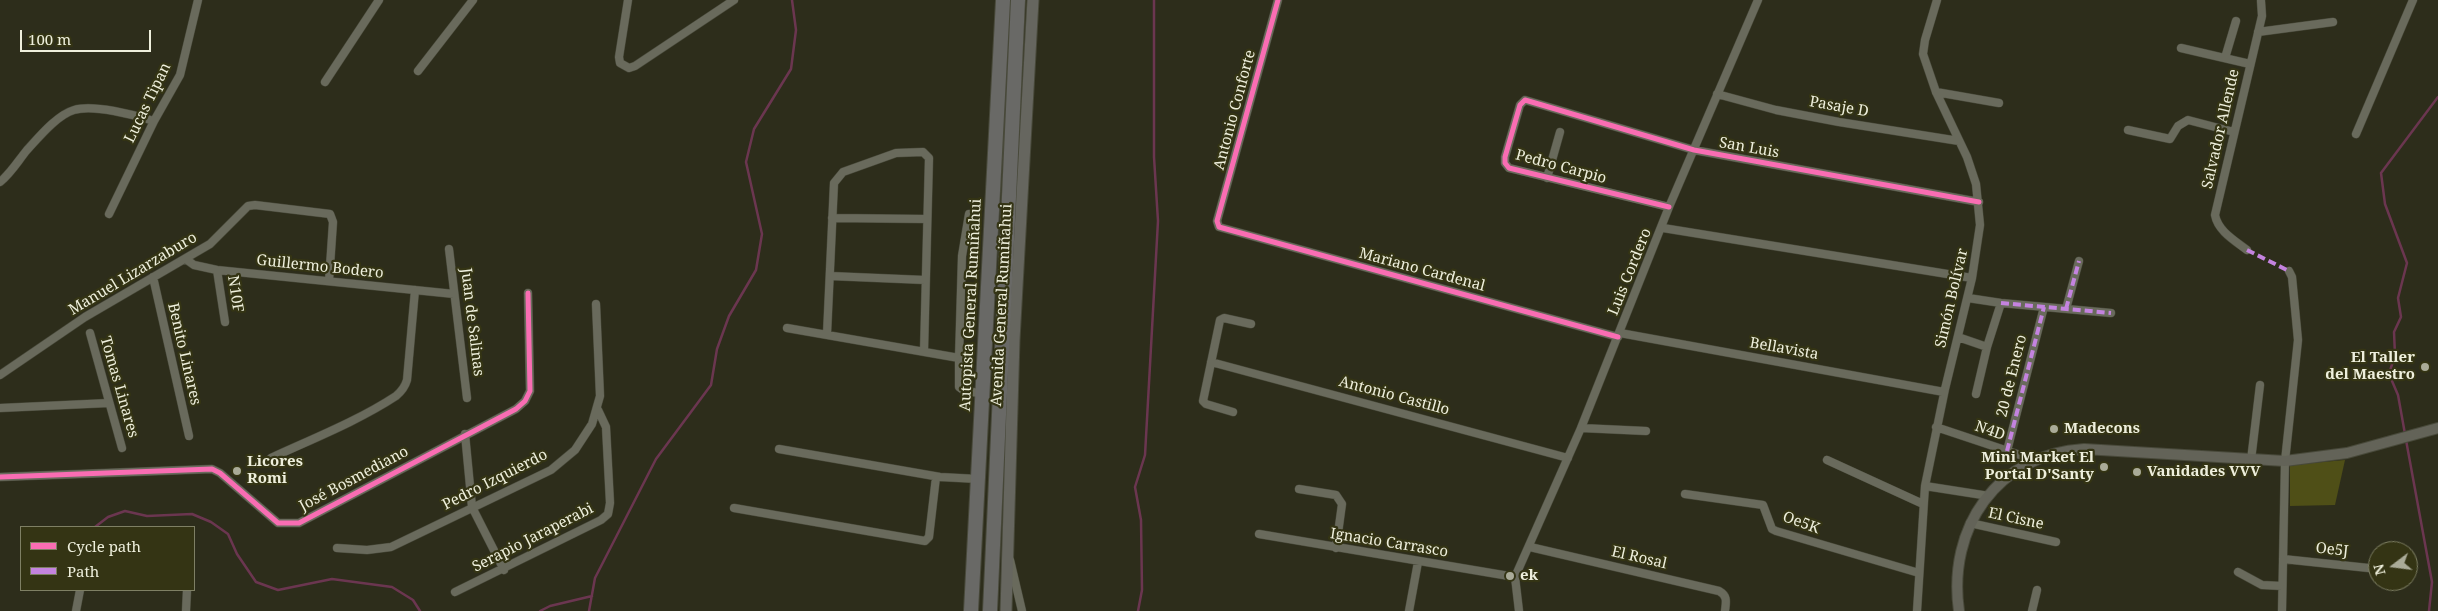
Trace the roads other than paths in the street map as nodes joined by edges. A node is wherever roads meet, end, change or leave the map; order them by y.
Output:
1 (198, 0) edge
2 (379, 0) edge
3 (473, 0) edge
4 (628, 0) edge
5 (734, 0) edge
6 (1003, 0) edge
7 (1018, 0) edge
8 (1033, 0) edge
9 (1278, 0) edge
10 (1758, 0) edge
11 (1937, 0) edge
12 (2261, 0) edge
13 (2413, 0) edge
14 (2236, 21) dead end
15 (2333, 22) dead end
16 (2258, 32) junction
17 (2181, 48) dead end
18 (2225, 58) junction
19 (2250, 64) junction
20 (418, 71) dead end
21 (325, 82) dead end
22 (1936, 92) junction
23 (1716, 94) junction
24 (1999, 103) dead end
25 (1520, 105) joint
26 (154, 121) junction
27 (2128, 130) dead end
28 (1560, 132) dead end
29 (2234, 132) junction
30 (2356, 134) dead end
31 (1959, 141) junction
32 (1694, 150) junction
33 (1547, 178) junction
34 (0, 182) edge
35 (1979, 202) junction
36 (1669, 208) junction
37 (109, 214) dead end
38 (969, 214) dead end
39 (832, 218) junction
40 (927, 219) junction
41 (1219, 227) joint
42 (1663, 228) junction
43 (449, 249) dead end
44 (2247, 250) dead end
45 (186, 260) junction
46 (2079, 261) dead end
47 (217, 270) junction
48 (2288, 271) dead end
49 (830, 276) junction
50 (153, 277) junction
51 (1972, 278) junction
52 (925, 280) junction
53 (328, 281) junction
54 (415, 290) junction
55 (528, 293) dead end
56 (454, 294) junction
57 (1968, 298) junction
58 (2001, 303) junction
59 (596, 304) dead end
60 (2044, 307) junction
61 (2066, 309) junction
62 (2111, 313) dead end
63 (225, 322) dead end
64 (1251, 324) dead end
65 (787, 328) dead end
66 (90, 333) dead end
67 (827, 334) junction
68 (1619, 335) junction
69 (1958, 337) junction
70 (1987, 347) junction
71 (924, 352) junction
72 (959, 358) junction
73 (1211, 362) junction
74 (0, 375) edge
75 (2260, 385) dead end
76 (1944, 392) junction
77 (983, 394) junction
78 (1976, 394) dead end
79 (467, 398) dead end
80 (109, 403) junction
81 (0, 408) edge
82 (598, 410) junction
83 (1233, 412) dead end
84 (1936, 427) junction
85 (1581, 428) junction
86 (2438, 428) edge
87 (1646, 432) dead end
88 (466, 434) junction
89 (189, 436) dead end
90 (122, 448) dead end
91 (778, 449) dead end
92 (2007, 451) junction
93 (271, 458) dead end
94 (1568, 458) junction
95 (1827, 460) dead end
96 (2035, 460) junction
97 (2251, 460) junction
98 (2286, 461) junction
99 (0, 477) edge
100 (936, 477) junction
101 (978, 479) junction
102 (1925, 486) junction
103 (1299, 489) dead end
104 (1685, 494) dead end
105 (1988, 496) junction
106 (1923, 504) junction
107 (472, 507) junction
108 (734, 508) dead end
109 (1970, 523) junction
110 (1259, 534) dead end
111 (2056, 542) dead end
112 (1530, 547) junction
113 (337, 548) dead end
114 (1336, 548) junction
115 (1009, 556) junction
116 (2283, 559) junction
117 (1418, 562) junction
118 (2368, 568) edge
119 (504, 570) junction
120 (2238, 572) dead end
121 (1919, 573) junction
122 (1515, 577) junction
123 (2282, 586) junction
124 (2037, 590) dead end
125 (80, 591) edge
126 (188, 591) edge
127 (455, 592) dead end
128 (76, 611) edge
129 (186, 611) edge
130 (971, 611) edge
131 (990, 611) edge
132 (1006, 611) edge
133 (1022, 611) edge
134 (1409, 611) edge
135 (1519, 611) edge
136 (1725, 611) edge
137 (1917, 611) edge
138 (1959, 611) edge
139 (2032, 611) edge
140 (2282, 611) edge

1 - 26 street, Lucas Tipan
2 - 21 street
3 - 20 street
4 - 5 street
6 - 77 highway, Autopista General Rumiñahui
7 - 131 highway
8 - 115 main road, Avenida General Rumiñahui
9 - 41 street, Antonio Conforte
10 - 23 street, Luis Cordero
11 - 22 street, Simón Bolívar
12 - 16 street, Salvador Allende
13 - 30 street
14 - 18 street
15 - 16 street
16 - 19 street, Salvador Allende
17 - 18 street
18 - 19 street
19 - 29 street, Salvador Allende
22 - 24 street
22 - 31 street, Simón Bolívar
23 - 31 street, Pasaje D
23 - 32 street, Luis Cordero
25 - 32 street, San Luis
25 - 33 street, Pedro Carpio
26 - 34 street
26 - 37 street, Lucas Tipan
27 - 29 street
28 - 33 street
29 - 44 street, Salvador Allende
31 - 35 street, Simón Bolívar
32 - 35 street, San Luis
32 - 36 street, Luis Cordero
33 - 36 street, Pedro Carpio
35 - 51 street, Simón Bolívar
36 - 42 street, Luis Cordero
38 - 72 street
39 - 40 street
39 - 40 street
39 - 49 street
40 - 52 street
41 - 68 street, Mariano Cardenal
42 - 51 street
42 - 68 street, Luis Cordero
43 - 56 street, Juan de Salinas
45 - 47 street, Guillermo Bodero
45 - 50 street, Manuel Lizarzaburo
45 - 53 street, Manuel Lizarzaburo
46 - 61 street
47 - 53 street, Guillermo Bodero
47 - 63 street, N10F
48 - 98 street
49 - 52 street
49 - 67 street
50 - 74 street, Manuel Lizarzaburo
50 - 89 street, Benito Linares
51 - 57 street, Simón Bolívar
52 - 71 street
53 - 54 street, Guillermo Bodero
54 - 56 street, Guillermo Bodero
54 - 93 street
55 - 88 street, José Bosmediano
56 - 79 street, Juan de Salinas
57 - 58 street
57 - 69 street, Simón Bolívar
58 - 60 street
58 - 70 street
59 - 82 street, Pedro Izquierdo
60 - 61 street
60 - 92 street, 20 de Enero
61 - 62 street
64 - 73 street
65 - 67 street
66 - 80 street, Tomas Linares
67 - 71 street
68 - 76 street, Bellavista
68 - 85 street, Luis Cordero
69 - 70 street
69 - 76 street, Simón Bolívar
70 - 78 street
71 - 72 street
72 - 77 street
73 - 83 street
73 - 94 street, Antonio Castillo
75 - 97 street
76 - 84 street, Simón Bolívar
77 - 101 highway, Autopista General Rumiñahui
80 - 81 street
80 - 90 street, Tomas Linares
82 - 107 street, Pedro Izquierdo
82 - 119 street, Serapio Jaraperabi
84 - 92 street, N4D
84 - 102 street, Simón Bolívar
85 - 87 street
85 - 94 street, Luis Cordero
86 - 98 main road
88 - 99 street, José Bosmediano
88 - 107 street
91 - 100 street
92 - 96 street, N4D
94 - 112 street, Luis Cordero
95 - 106 street
96 - 97 main road
96 - 105 main road
97 - 98 main road
98 - 116 street
100 - 101 street
100 - 108 street
101 - 130 highway, Autopista General Rumiñahui
102 - 105 street
102 - 106 street, Simón Bolívar
103 - 114 street
104 - 121 street, Oe5K
105 - 109 main road
106 - 121 street, Simón Bolívar
107 - 113 street, Pedro Izquierdo
107 - 119 street
109 - 111 street, El Cisne
109 - 138 main road
110 - 114 street, Ignacio Carrasco
112 - 122 street, Luis Cordero
112 - 136 street, El Rosal
114 - 117 street, Ignacio Carrasco
115 - 132 main road, Avenida General Rumiñahui
115 - 133 street
116 - 118 street, Oe5J
116 - 123 street
117 - 122 street, Ignacio Carrasco
117 - 134 street
119 - 127 street, Serapio Jaraperabi
120 - 123 street
121 - 137 street, Simón Bolívar
122 - 135 street
123 - 140 street
124 - 139 street
125 - 128 street
126 - 129 street

